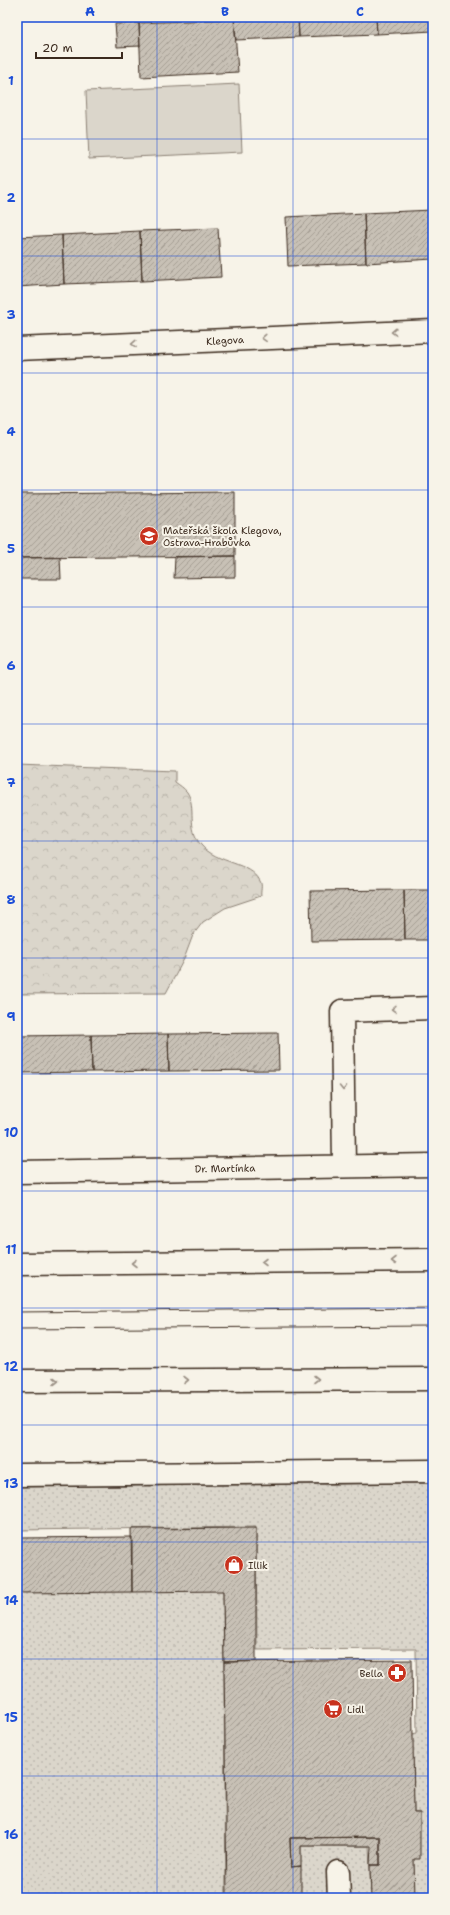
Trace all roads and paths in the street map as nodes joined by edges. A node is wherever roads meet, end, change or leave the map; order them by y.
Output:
1 (433, 331) edge
2 (17, 349) edge
3 (433, 1008) edge
4 (433, 1165) edge
5 (344, 1166) junction
6 (17, 1172) edge
7 (433, 1260) edge
8 (17, 1264) edge
9 (433, 1379) edge
10 (17, 1381) edge
11 (433, 1471) edge
12 (17, 1474) edge
13 (338, 1872) dead end
14 (339, 1898) edge

1 -> 2 street, Klegova
3 -> 5 street
4 - 5 street, Dr. Martínka
5 - 6 street, Dr. Martínka
7 -> 8 street
10 -> 9 street
11 - 12 street
13 - 14 street

